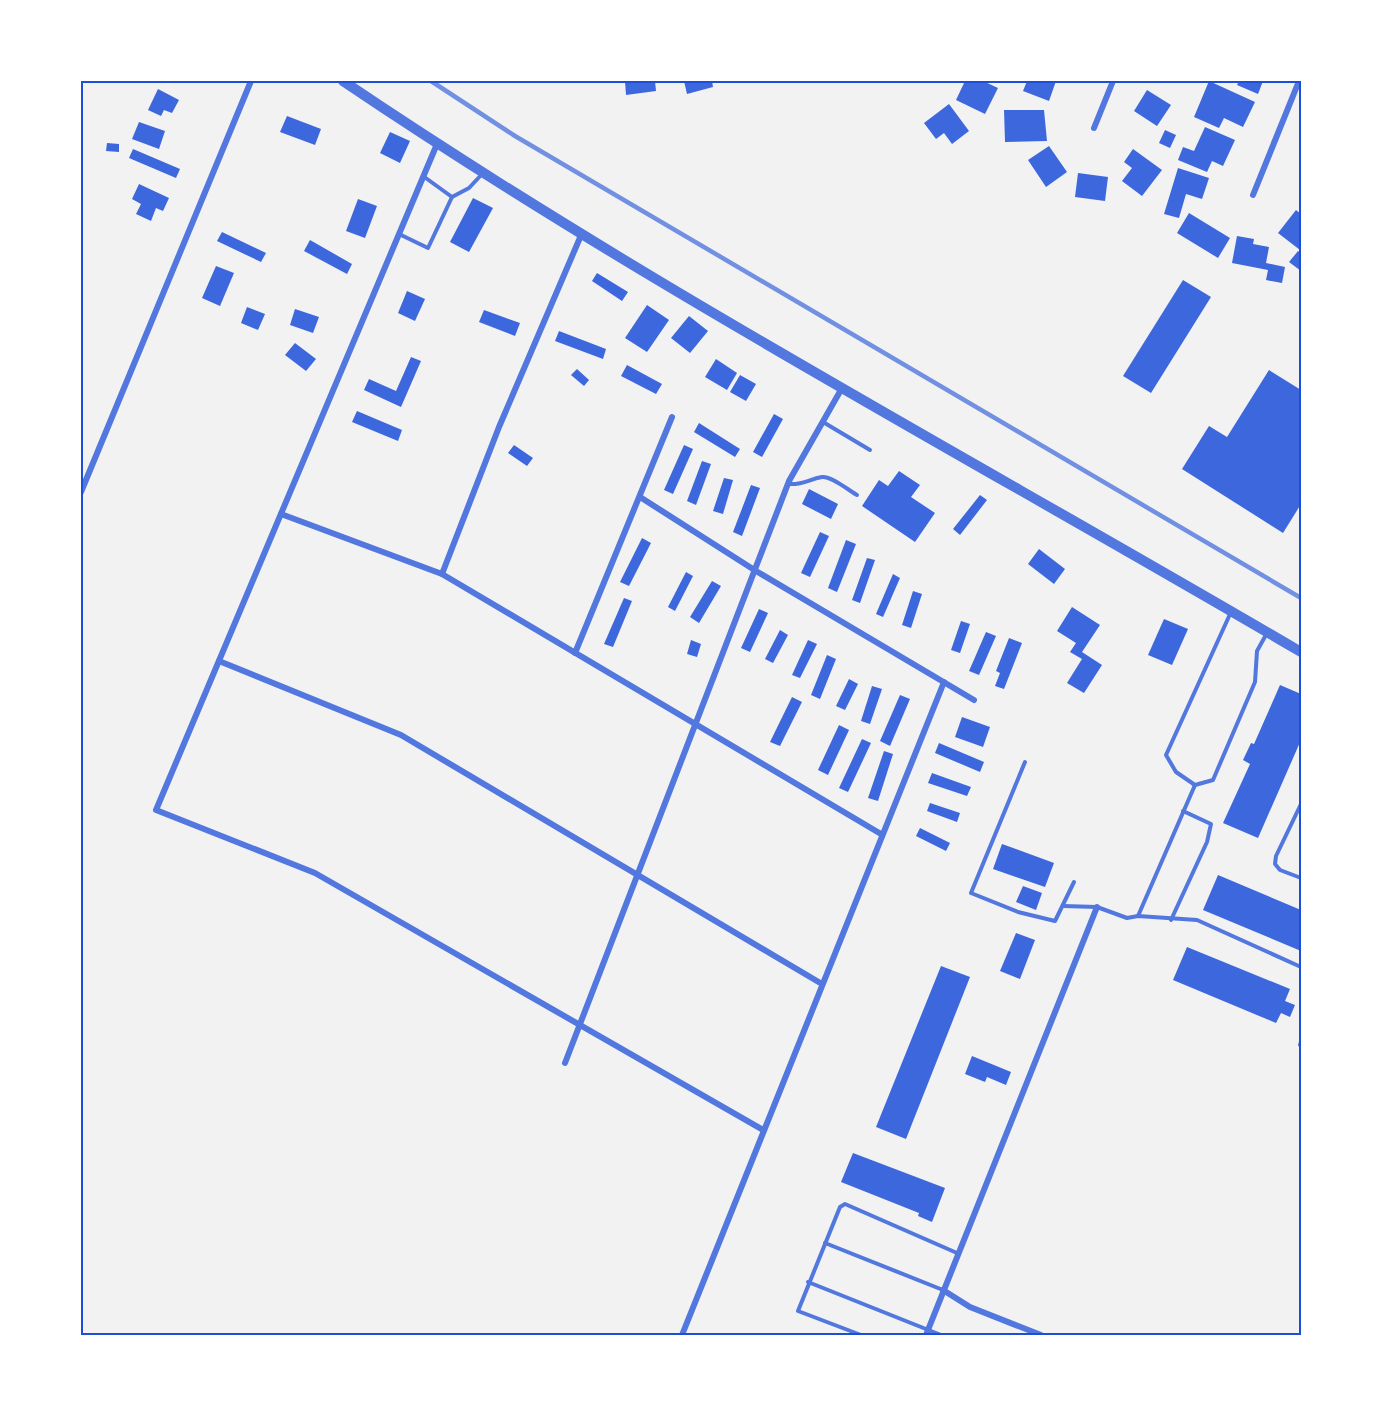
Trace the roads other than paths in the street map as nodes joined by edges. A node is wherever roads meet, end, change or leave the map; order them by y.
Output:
1 (251, 81) edge
2 (343, 81) edge
3 (1113, 81) edge
4 (1299, 81) edge
5 (1094, 128) dead end
6 (437, 144) junction
7 (484, 173) junction
8 (423, 176) junction
9 (1253, 195) dead end
10 (452, 197) junction
11 (583, 232) junction
12 (399, 234) junction
13 (842, 387) junction
14 (672, 417) dead end
15 (823, 422) junction
16 (870, 450) dead end
17 (788, 484) junction
18 (81, 492) edge
19 (857, 495) dead end
20 (640, 497) junction
21 (281, 514) junction
22 (756, 571) junction
23 (442, 574) junction
24 (1231, 611) junction
25 (1268, 632) junction
26 (1301, 652) edge
27 (574, 654) junction
28 (219, 661) junction
29 (944, 682) junction
30 (974, 700) dead end
31 (694, 725) junction
32 (1025, 762) dead end
33 (1195, 785) junction
34 (1301, 804) edge
35 (1183, 811) junction
36 (881, 834) junction
37 (636, 876) junction
38 (1301, 879) edge
39 (1074, 882) dead end
40 (1063, 906) junction
41 (1097, 907) junction
42 (1138, 916) junction
43 (1172, 920) junction
44 (1301, 967) edge
45 (822, 984) junction
46 (581, 1027) junction
47 (565, 1063) dead end
48 (763, 1130) junction
49 (825, 1243) junction
50 (957, 1253) junction
51 (808, 1282) junction
52 (943, 1290) junction
53 (927, 1332) edge
54 (682, 1335) edge
55 (861, 1335) edge
56 (941, 1335) edge
57 (1041, 1335) edge

1 - 18 street
2 - 6 street
3 - 5 street
4 - 9 street
6 - 7 street
6 - 8 street
7 - 10 lane
7 - 11 street
8 - 10 lane
8 - 12 street
10 - 12 lane
11 - 13 street
11 - 23 street
12 - 21 street
13 - 15 street
13 - 24 street
14 - 20 street
15 - 16 lane
15 - 17 street
17 - 19 lane
17 - 22 street
20 - 22 street
20 - 27 street
21 - 23 street
21 - 28 street
22 - 29 street
22 - 31 street
23 - 27 street
24 - 25 street
24 - 33 lane
25 - 26 street
25 - 33 lane
27 - 31 street
28 - 37 street
28 - 46 street
29 - 30 street
29 - 36 street
31 - 36 street
31 - 37 street
32 - 40 lane
33 - 35 lane
34 - 38 lane
35 - 42 lane
35 - 43 lane
36 - 45 street
37 - 45 street
37 - 46 street
39 - 40 lane
40 - 41 lane
41 - 42 lane
41 - 50 street
42 - 43 lane
43 - 44 lane
45 - 48 street
46 - 47 street
46 - 48 street
48 - 54 street
49 - 50 lane
49 - 51 lane
49 - 52 lane
50 - 52 street
51 - 53 lane
51 - 55 lane
52 - 53 street
52 - 57 street
53 - 56 lane

